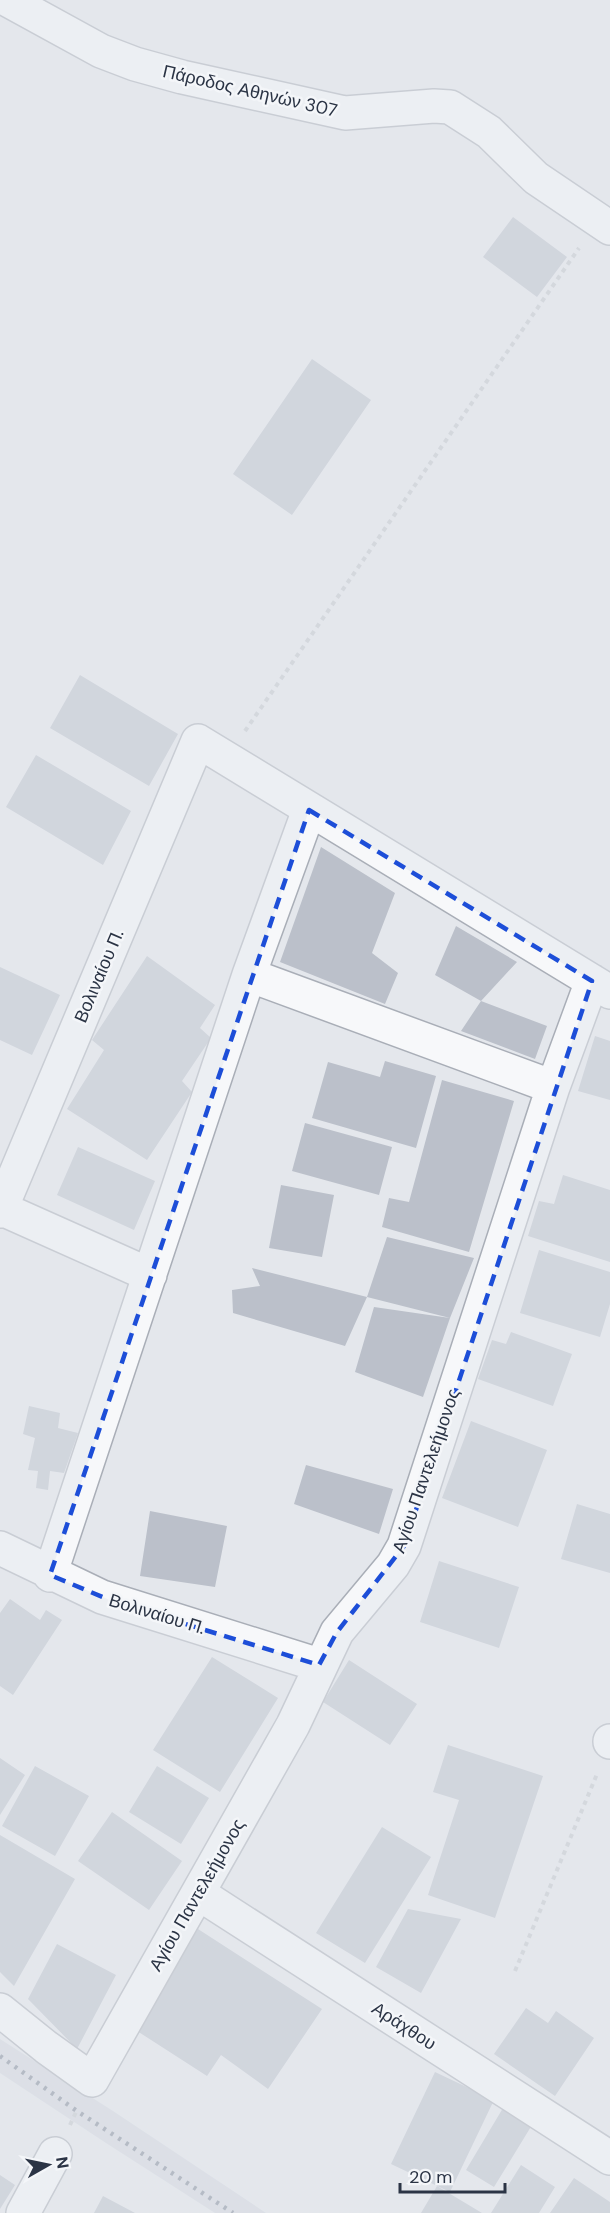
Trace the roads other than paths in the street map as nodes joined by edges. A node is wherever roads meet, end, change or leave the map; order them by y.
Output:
1 (9, 0) edge
2 (604, 224) edge
3 (309, 810) junction
4 (249, 975) junction
5 (601, 987) edge
6 (554, 1087) junction
7 (0, 1210) edge
8 (150, 1275) junction
9 (0, 1548) edge
10 (50, 1575) junction
11 (319, 1665) junction
12 (198, 1893) junction
13 (0, 2010) edge
14 (55, 2154) road end
15 (610, 2158) edge
16 (23, 2213) edge

1 - 2 street, Πάροδος Αθηνών 307
3 - 4 street
3 - 5 street
3 - 7 street, Βολιναίου Π.
4 - 6 street
4 - 8 street
5 - 6 street, Αγίου Παντελεήμονος
6 - 11 street, Αγίου Παντελεήμονος
7 - 8 street
8 - 10 street
9 - 10 street, Βολιναίου Π.
10 - 11 street, Βολιναίου Π.
11 - 12 street, Αγίου Παντελεήμονος
12 - 13 street, Αγίου Παντελεήμονος
12 - 15 street, Αράχθου
14 - 16 street

